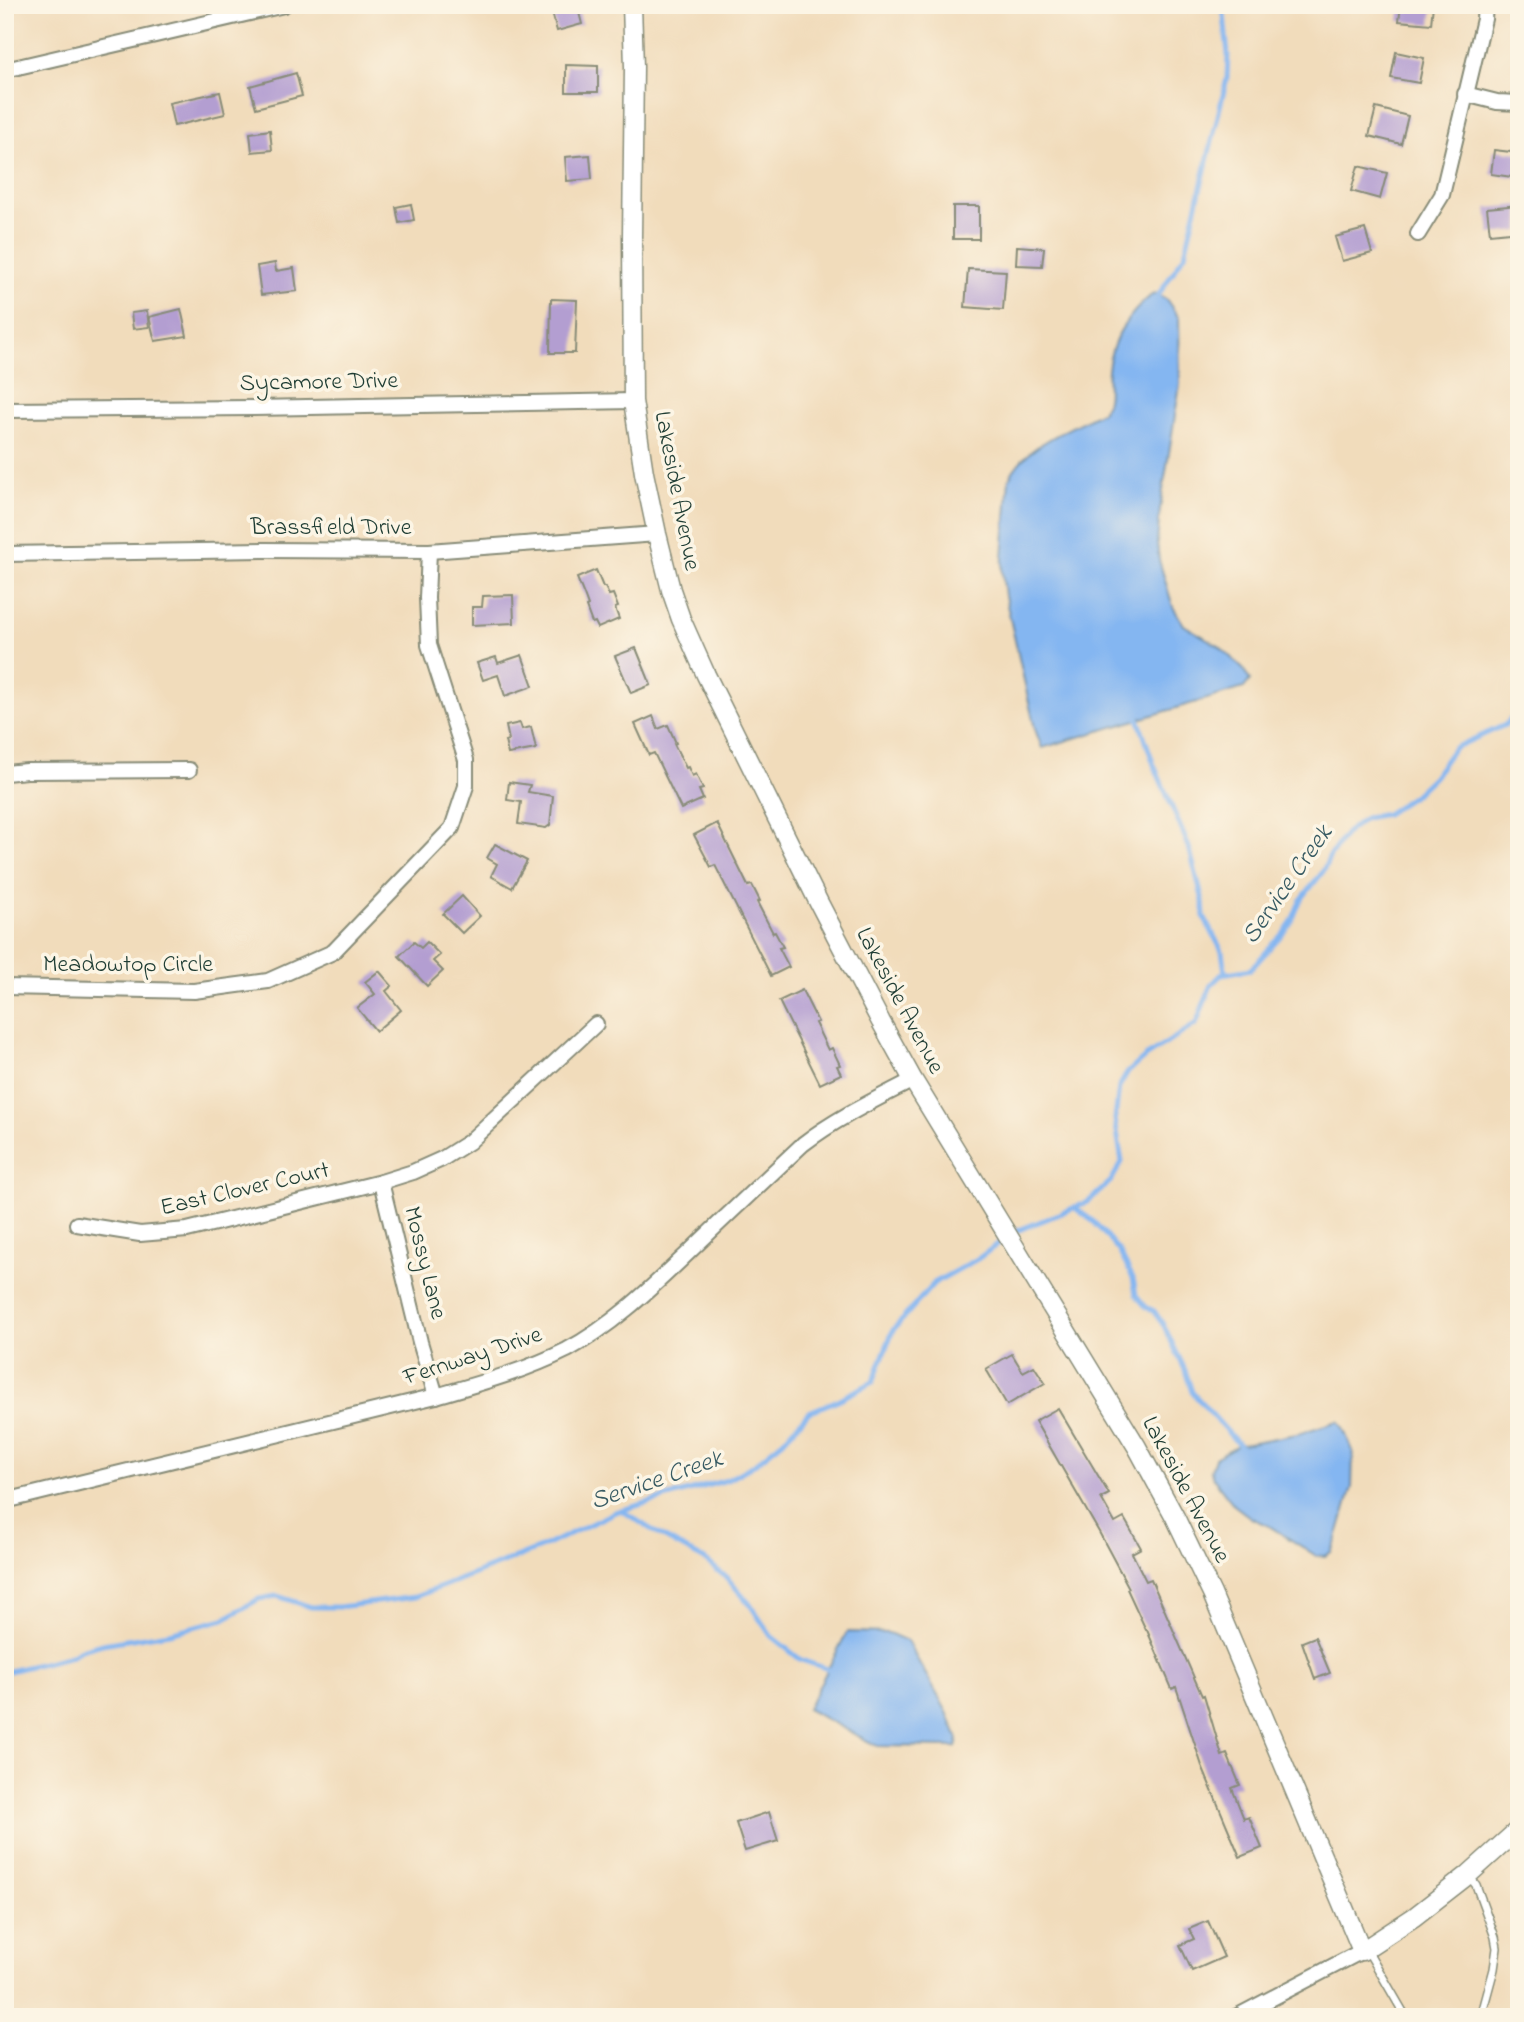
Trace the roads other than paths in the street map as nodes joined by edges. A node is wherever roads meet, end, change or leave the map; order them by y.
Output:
1 (284, 5) edge
2 (632, 5) edge
3 (1485, 5) edge
4 (5, 70) edge
5 (1465, 94) junction
6 (1519, 103) edge
7 (1418, 234) dead end
8 (633, 401) junction
9 (5, 410) edge
10 (657, 534) junction
11 (429, 551) junction
12 (5, 554) edge
13 (190, 771) dead end
14 (5, 772) edge
15 (5, 987) edge
16 (596, 1024) dead end
17 (913, 1080) junction
18 (380, 1182) junction
19 (77, 1224) dead end
20 (436, 1395) junction
21 (5, 1501) edge
22 (1519, 1829) edge
23 (1468, 1875) junction
24 (1364, 1950) junction
25 (1236, 2017) edge
26 (1406, 2017) edge
27 (1481, 2017) edge

1 - 4 street
2 - 8 street, Lakeside Avenue
3 - 5 street
5 - 6 street
5 - 7 street
8 - 9 street, Sycamore Drive
8 - 10 street, Lakeside Avenue
10 - 11 street, Brassfield Drive
10 - 17 street, Lakeside Avenue
11 - 12 street, Brassfield Drive
11 - 15 street, Meadowtop Circle
13 - 14 street
16 - 18 street, East Clover Court
17 - 20 street, Fernway Drive
17 - 24 street, Lakeside Avenue
18 - 19 street, East Clover Court
18 - 20 street, Mossy Lane
20 - 21 street, Fernway Drive
22 - 23 street
23 - 24 street
23 - 27 lane
24 - 25 street
24 - 26 lane

